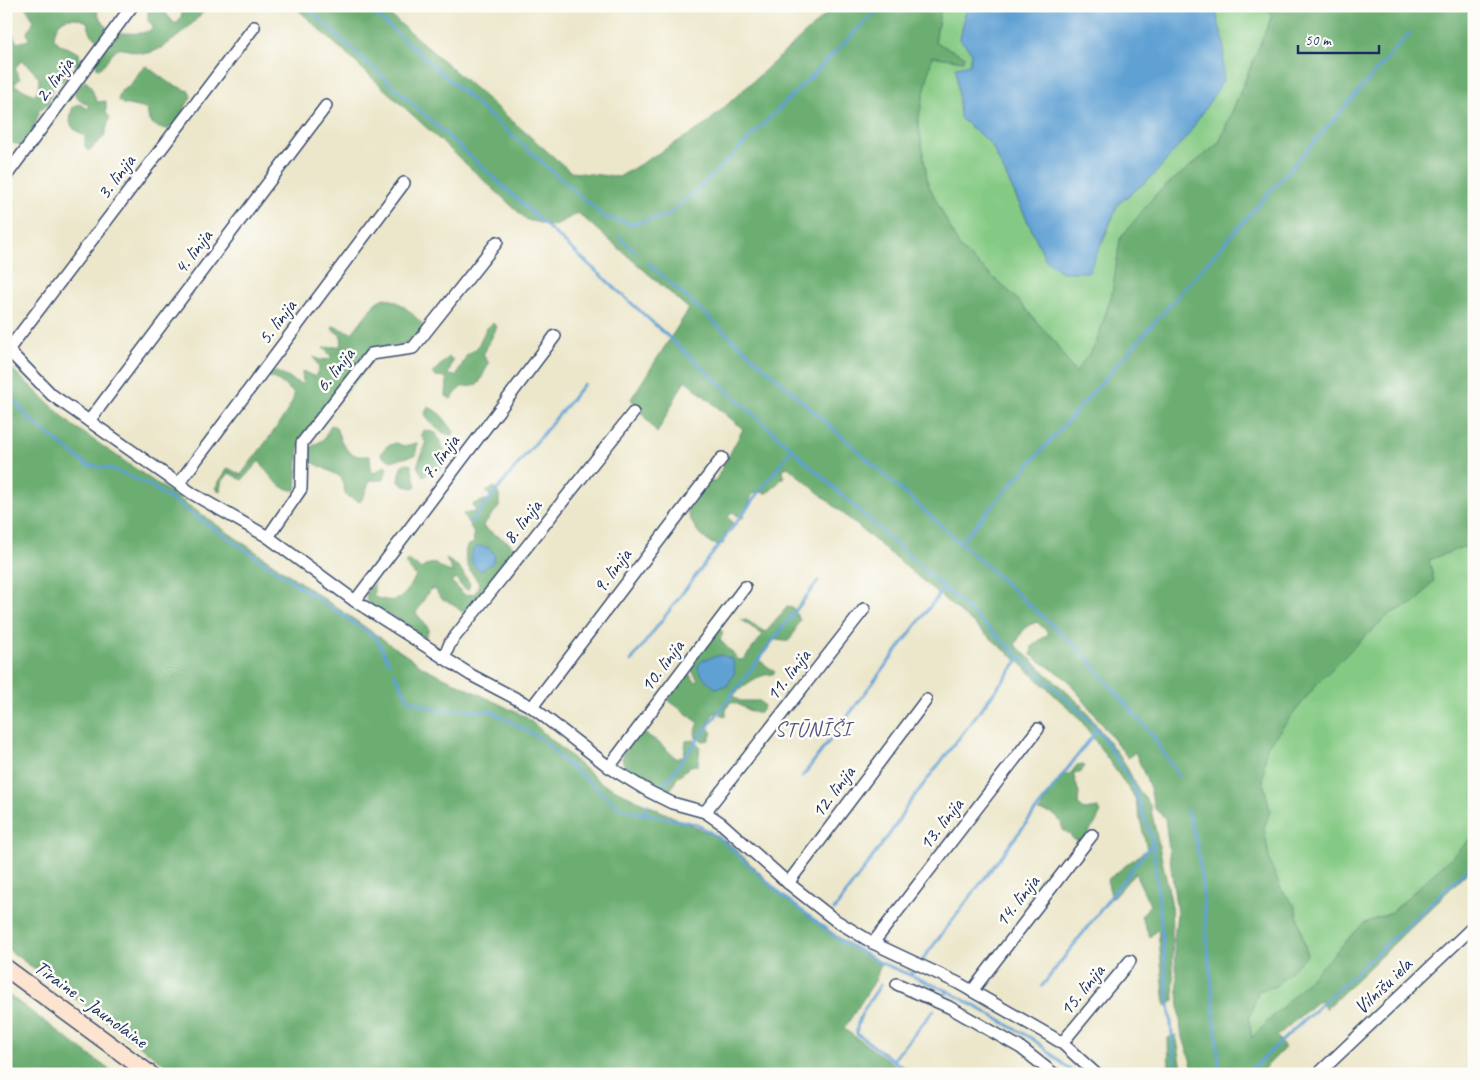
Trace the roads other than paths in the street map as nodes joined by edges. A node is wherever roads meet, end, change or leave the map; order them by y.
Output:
1 (132, 6) edge
2 (254, 27) dead end
3 (326, 106) dead end
4 (6, 176) edge
5 (404, 183) dead end
6 (497, 242) dead end
7 (555, 336) dead end
8 (7, 349) edge
9 (633, 413) dead end
10 (89, 421) junction
11 (722, 458) dead end
12 (179, 483) junction
13 (268, 537) junction
14 (745, 588) dead end
15 (355, 601) junction
16 (864, 609) dead end
17 (444, 658) junction
18 (926, 700) dead end
19 (532, 707) junction
20 (1038, 728) dead end
21 (609, 767) junction
22 (705, 812) junction
23 (1092, 835) dead end
24 (788, 883) junction
25 (1474, 926) edge
26 (873, 943) junction
27 (1130, 961) dead end
28 (6, 968) edge
29 (897, 984) dead end
30 (972, 991) junction
31 (1062, 1043) junction
32 (150, 1074) edge
33 (1054, 1074) edge
34 (1096, 1074) edge
35 (1318, 1074) edge

1 - 4 street, 2. līnija
2 - 8 street, 3. līnija
3 - 10 street, 4. līnija
5 - 12 street, 5. līnija
6 - 13 street, 6. līnija
7 - 15 street, 7. līnija
8 - 10 street
9 - 17 street, 8. līnija
10 - 12 street
11 - 19 street, 9. līnija
12 - 13 street
13 - 15 street
14 - 21 street, 10. līnija
15 - 17 street
16 - 22 street, 11. līnija
17 - 19 street
18 - 24 street, 12. līnija
19 - 21 street
20 - 26 street, 13. līnija
21 - 22 street
22 - 24 street
23 - 30 street, 14. līnija
24 - 26 street
25 - 35 street, Vilnīšu iela
26 - 30 street
27 - 31 street, 15. līnija
28 - 32 main road, Tīraine - Jaunolaine
29 - 33 street
30 - 31 street
31 - 34 street

